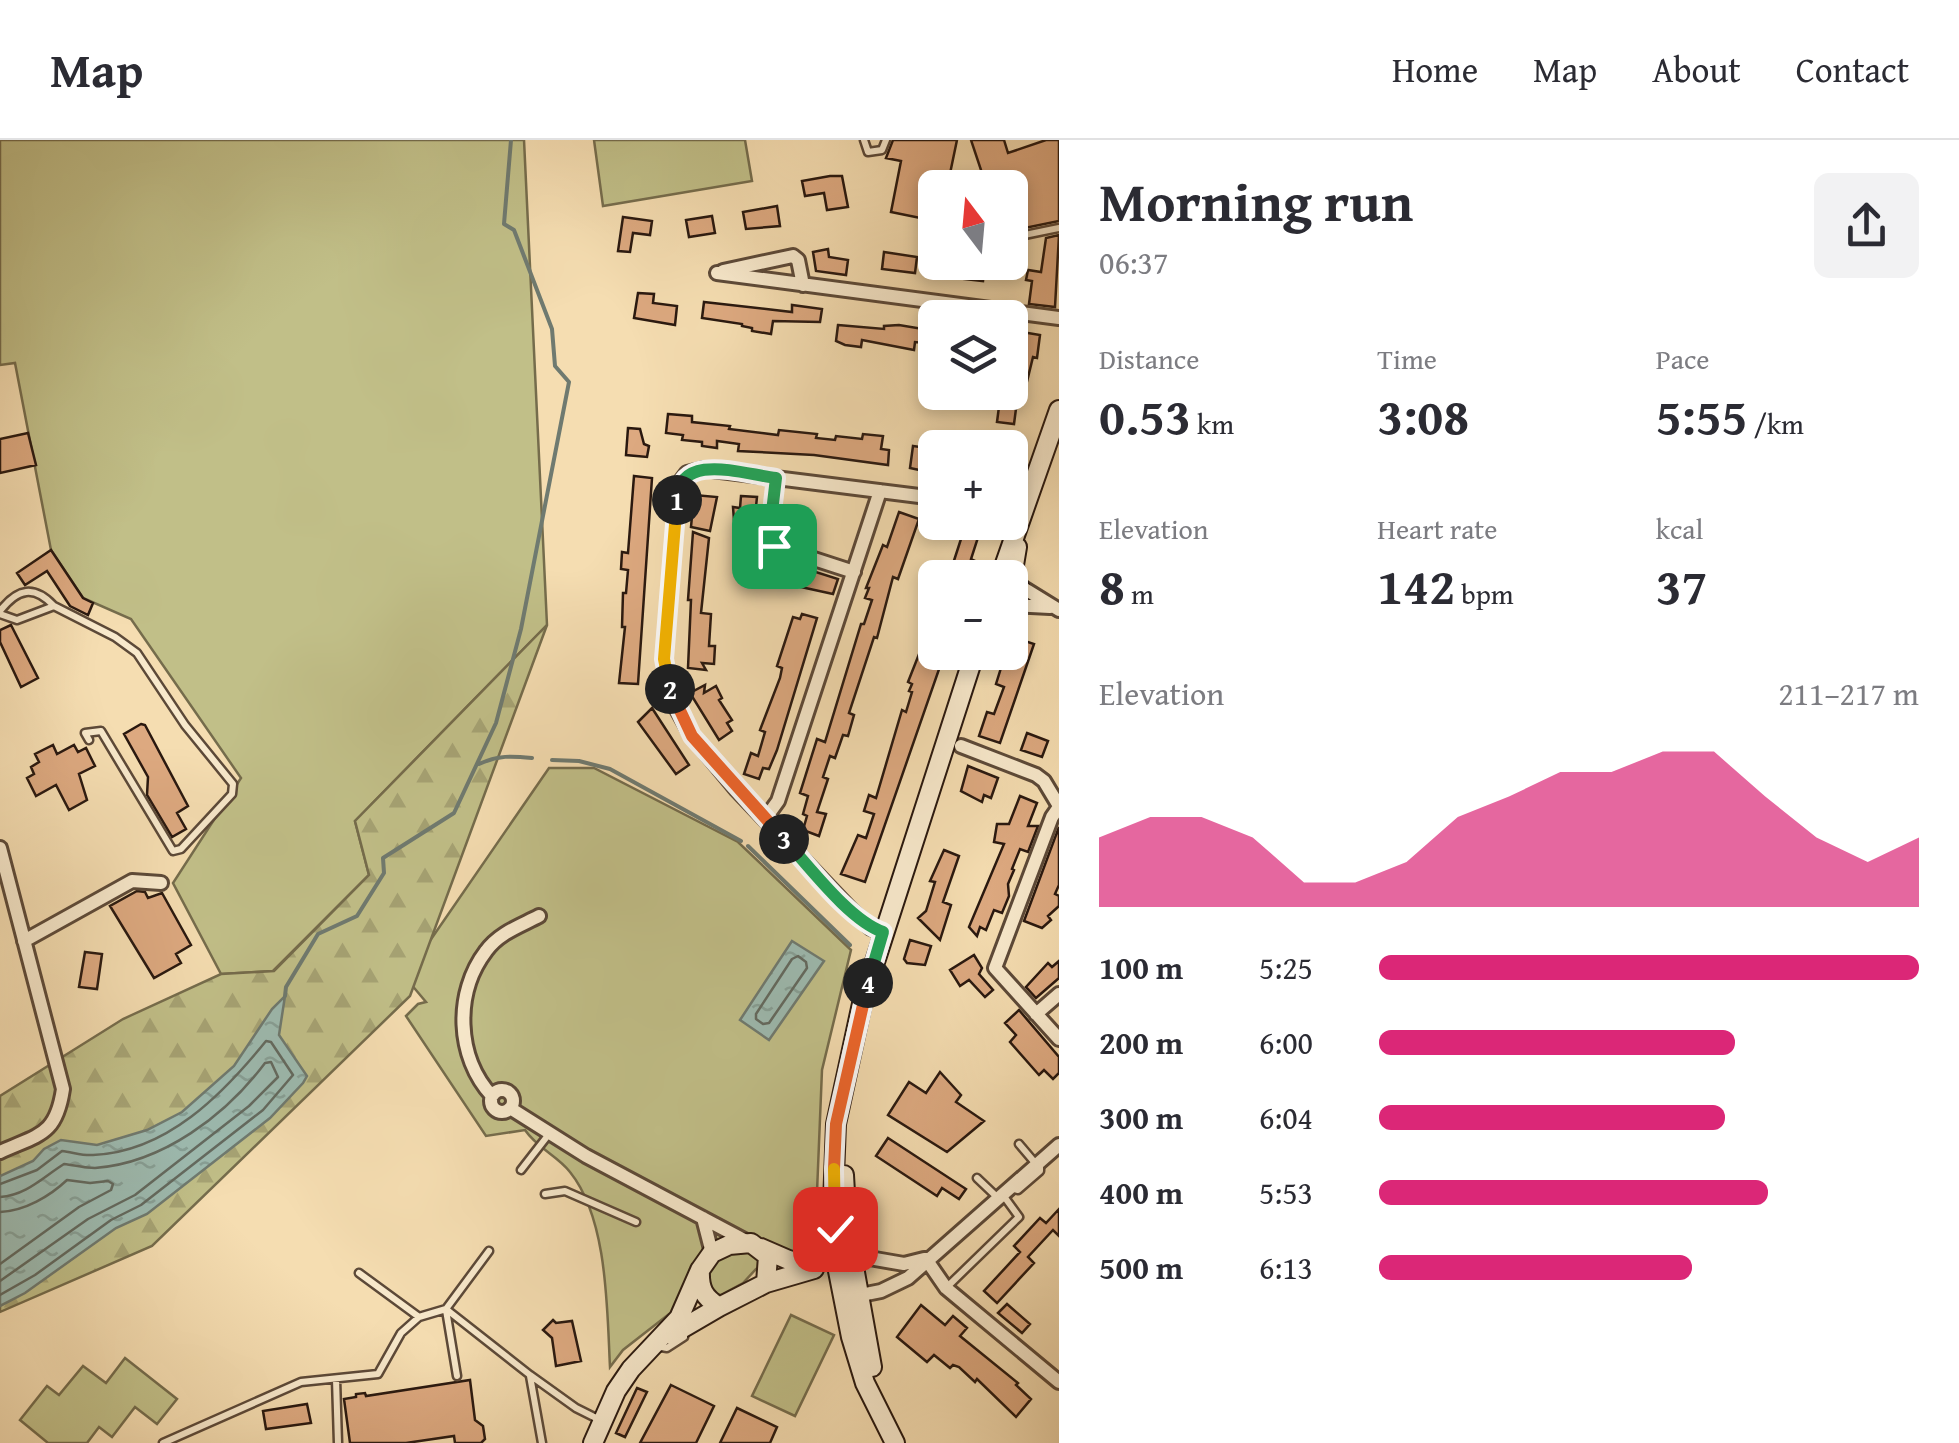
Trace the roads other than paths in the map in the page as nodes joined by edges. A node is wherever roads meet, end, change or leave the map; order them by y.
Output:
1 (864, 140) edge
2 (886, 140) edge
3 (1059, 228) edge
4 (1028, 234) edge
5 (803, 284) junction
6 (1059, 318) edge
7 (1059, 410) edge
8 (776, 478) junction
9 (1028, 489) edge
10 (880, 491) junction
11 (918, 496) edge
12 (854, 572) junction
13 (1028, 591) edge
14 (54, 606) junction
15 (1028, 607) edge
16 (1054, 608) edge
17 (0, 612) edge
18 (969, 670) edge
19 (89, 740) dead end
20 (962, 746) dead end
21 (1059, 807) edge
22 (765, 819) junction
23 (0, 848) edge
24 (2, 865) edge
25 (162, 883) dead end
26 (539, 916) dead end
27 (883, 932) junction
28 (24, 941) junction
29 (1059, 994) edge
30 (1036, 1014) junction
31 (1059, 1039) edge
32 (549, 1134) junction
33 (1018, 1144) dead end
34 (1059, 1146) edge
35 (0, 1152) edge
36 (1038, 1163) junction
37 (521, 1170) dead end
38 (977, 1178) dead end
39 (1003, 1193) junction
40 (545, 1194) dead end
41 (703, 1218) junction
42 (636, 1222) dead end
43 (755, 1245) junction
44 (489, 1251) dead end
45 (712, 1253) junction
46 (926, 1258) junction
47 (845, 1263) junction
48 (700, 1270) junction
49 (359, 1273) dead end
50 (766, 1283) junction
51 (946, 1288) junction
52 (851, 1297) junction
53 (719, 1307) junction
54 (446, 1308) junction
55 (419, 1317) junction
56 (656, 1344) junction
57 (530, 1375) junction
58 (458, 1376) dead end
59 (336, 1379) junction
60 (1059, 1382) edge
61 (602, 1420) junction
62 (164, 1443) edge
63 (338, 1443) edge
64 (542, 1443) edge
65 (593, 1443) edge
66 (895, 1443) edge

1 - 2 lane
3 - 4 lane
5 - 5 street
5 - 6 street
7 - 9 main road
8 - 10 street
8 - 12 street
8 - 22 street
10 - 11 street
10 - 12 street
12 - 22 street
13 - 16 street
14 - 17 lane
14 - 17 lane
14 - 19 lane
15 - 16 street
18 - 27 main road
20 - 21 street
21 - 30 street
22 - 27 street
23 - 24 street
24 - 28 street
25 - 28 street
26 - 32 street
27 - 47 main road
28 - 35 street
29 - 30 street
30 - 31 street
32 - 37 lane
32 - 41 street
33 - 36 lane
34 - 36 street
36 - 39 street
38 - 39 lane
39 - 46 street
39 - 51 lane
40 - 42 lane
41 - 43 street
41 - 45 street
43 - 45 main road
43 - 47 main road
43 - 50 main road
44 - 54 lane
45 - 48 main road
46 - 47 street
46 - 51 street
46 - 52 street
47 - 50 main road
47 - 52 main road
48 - 53 main road
48 - 56 main road
49 - 55 lane
50 - 53 main road
51 - 60 street
52 - 66 main road
53 - 56 main road
54 - 55 lane
54 - 57 lane
54 - 58 lane
55 - 59 lane
56 - 61 main road
57 - 61 lane
57 - 64 lane
59 - 62 lane
59 - 63 lane
61 - 65 main road

